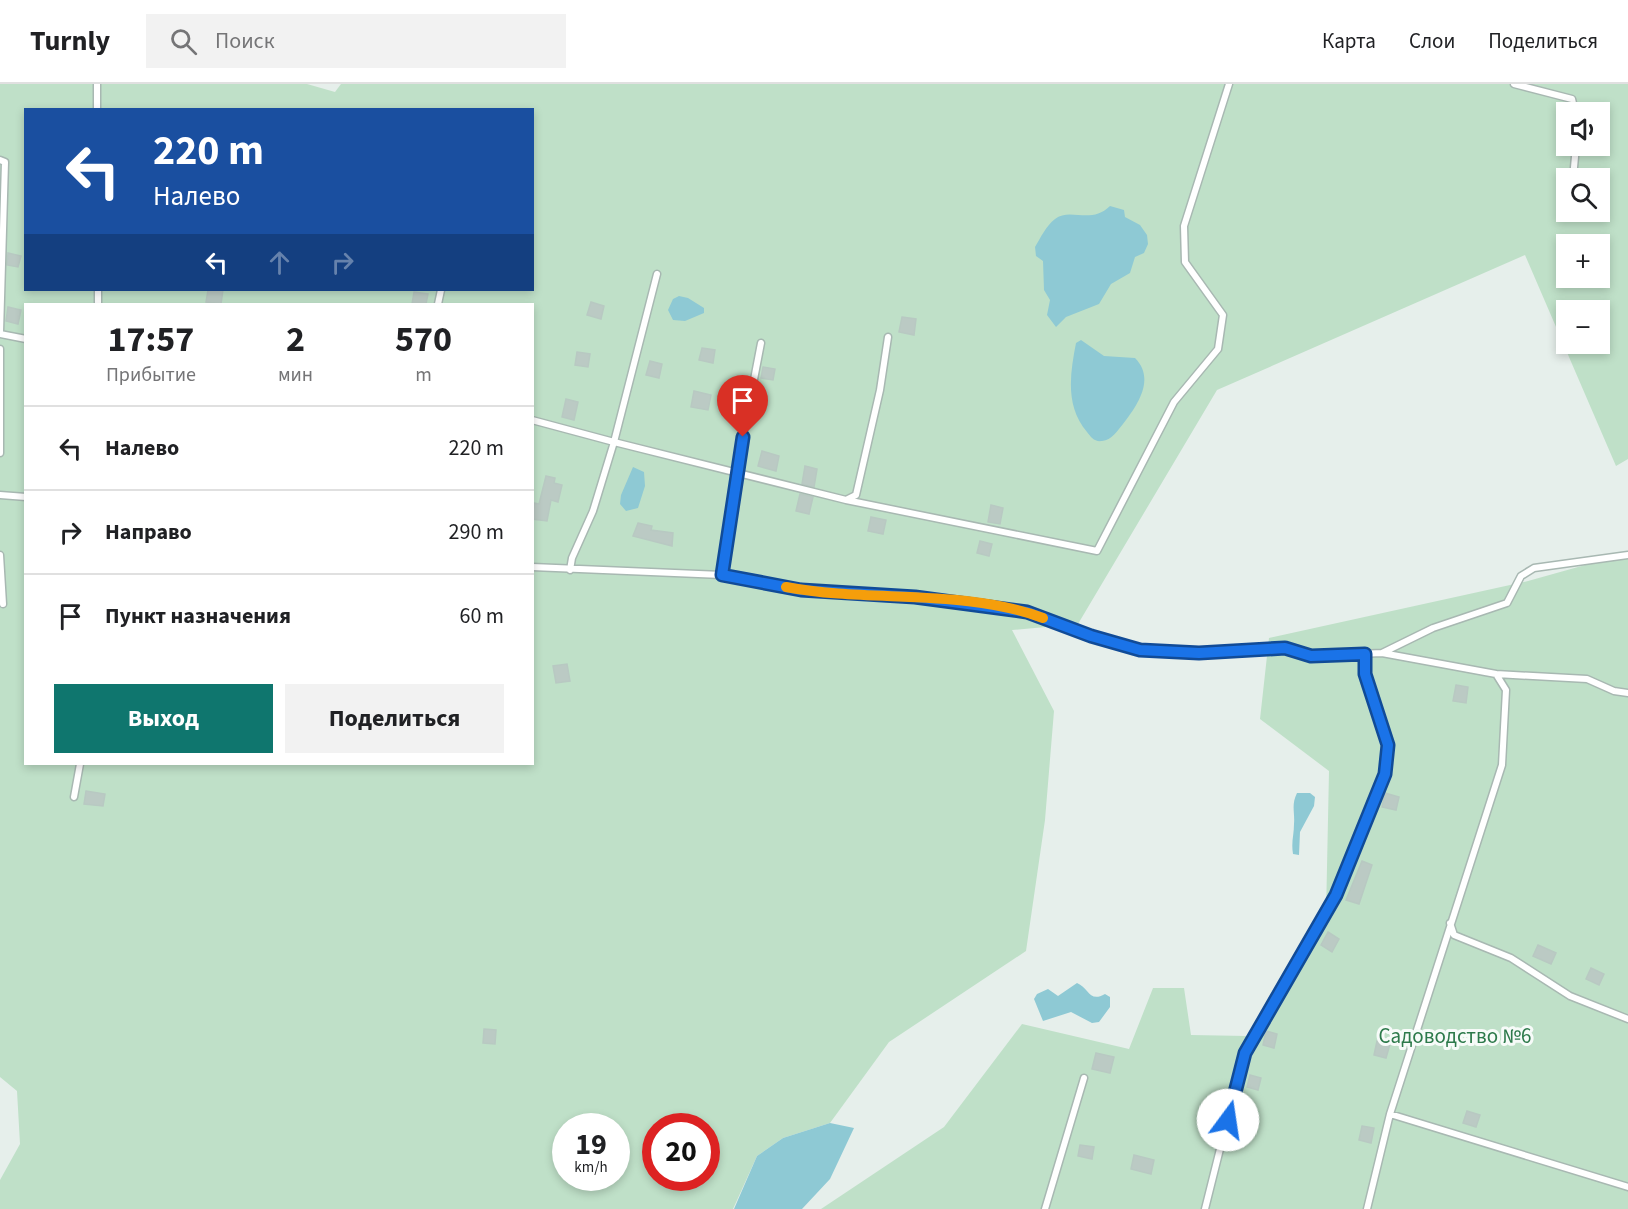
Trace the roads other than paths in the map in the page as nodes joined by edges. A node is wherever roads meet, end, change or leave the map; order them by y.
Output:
1 (98, 84) edge
2 (1229, 84) edge
3 (1514, 84) edge
4 (1573, 102) edge
5 (97, 108) edge
6 (0, 160) edge
7 (657, 274) dead end
8 (0, 333) edge
9 (888, 337) dead end
10 (24, 339) edge
11 (761, 343) dead end
12 (0, 348) edge
13 (534, 421) edge
14 (614, 442) junction
15 (0, 453) edge
16 (736, 473) junction
17 (0, 495) edge
18 (24, 497) edge
19 (846, 500) junction
20 (0, 555) edge
21 (1628, 555) edge
22 (534, 567) edge
23 (570, 570) junction
24 (722, 575) junction
25 (3, 604) dead end
26 (1382, 653) junction
27 (1365, 654) junction
28 (1496, 674) junction
29 (1628, 693) edge
30 (80, 765) edge
31 (74, 797) dead end
32 (1450, 922) junction
33 (1628, 1019) edge
34 (1084, 1078) dead end
35 (1390, 1114) junction
36 (1628, 1187) edge
37 (1045, 1209) edge
38 (1205, 1209) edge
39 (1367, 1209) edge

1 - 5 lane
2 - 19 lane
3 - 4 lane
6 - 8 lane
7 - 14 lane
8 - 10 lane
9 - 19 lane
11 - 16 lane
12 - 15 lane
13 - 14 lane
14 - 16 lane
14 - 23 lane
16 - 19 lane
16 - 24 lane
17 - 18 lane
20 - 25 lane
21 - 26 lane
22 - 23 lane
23 - 24 lane
24 - 27 lane
26 - 27 lane
26 - 28 lane
27 - 38 lane
28 - 29 lane
28 - 32 lane
30 - 31 lane
32 - 33 lane
32 - 35 lane
34 - 37 lane
35 - 36 lane
35 - 39 lane

